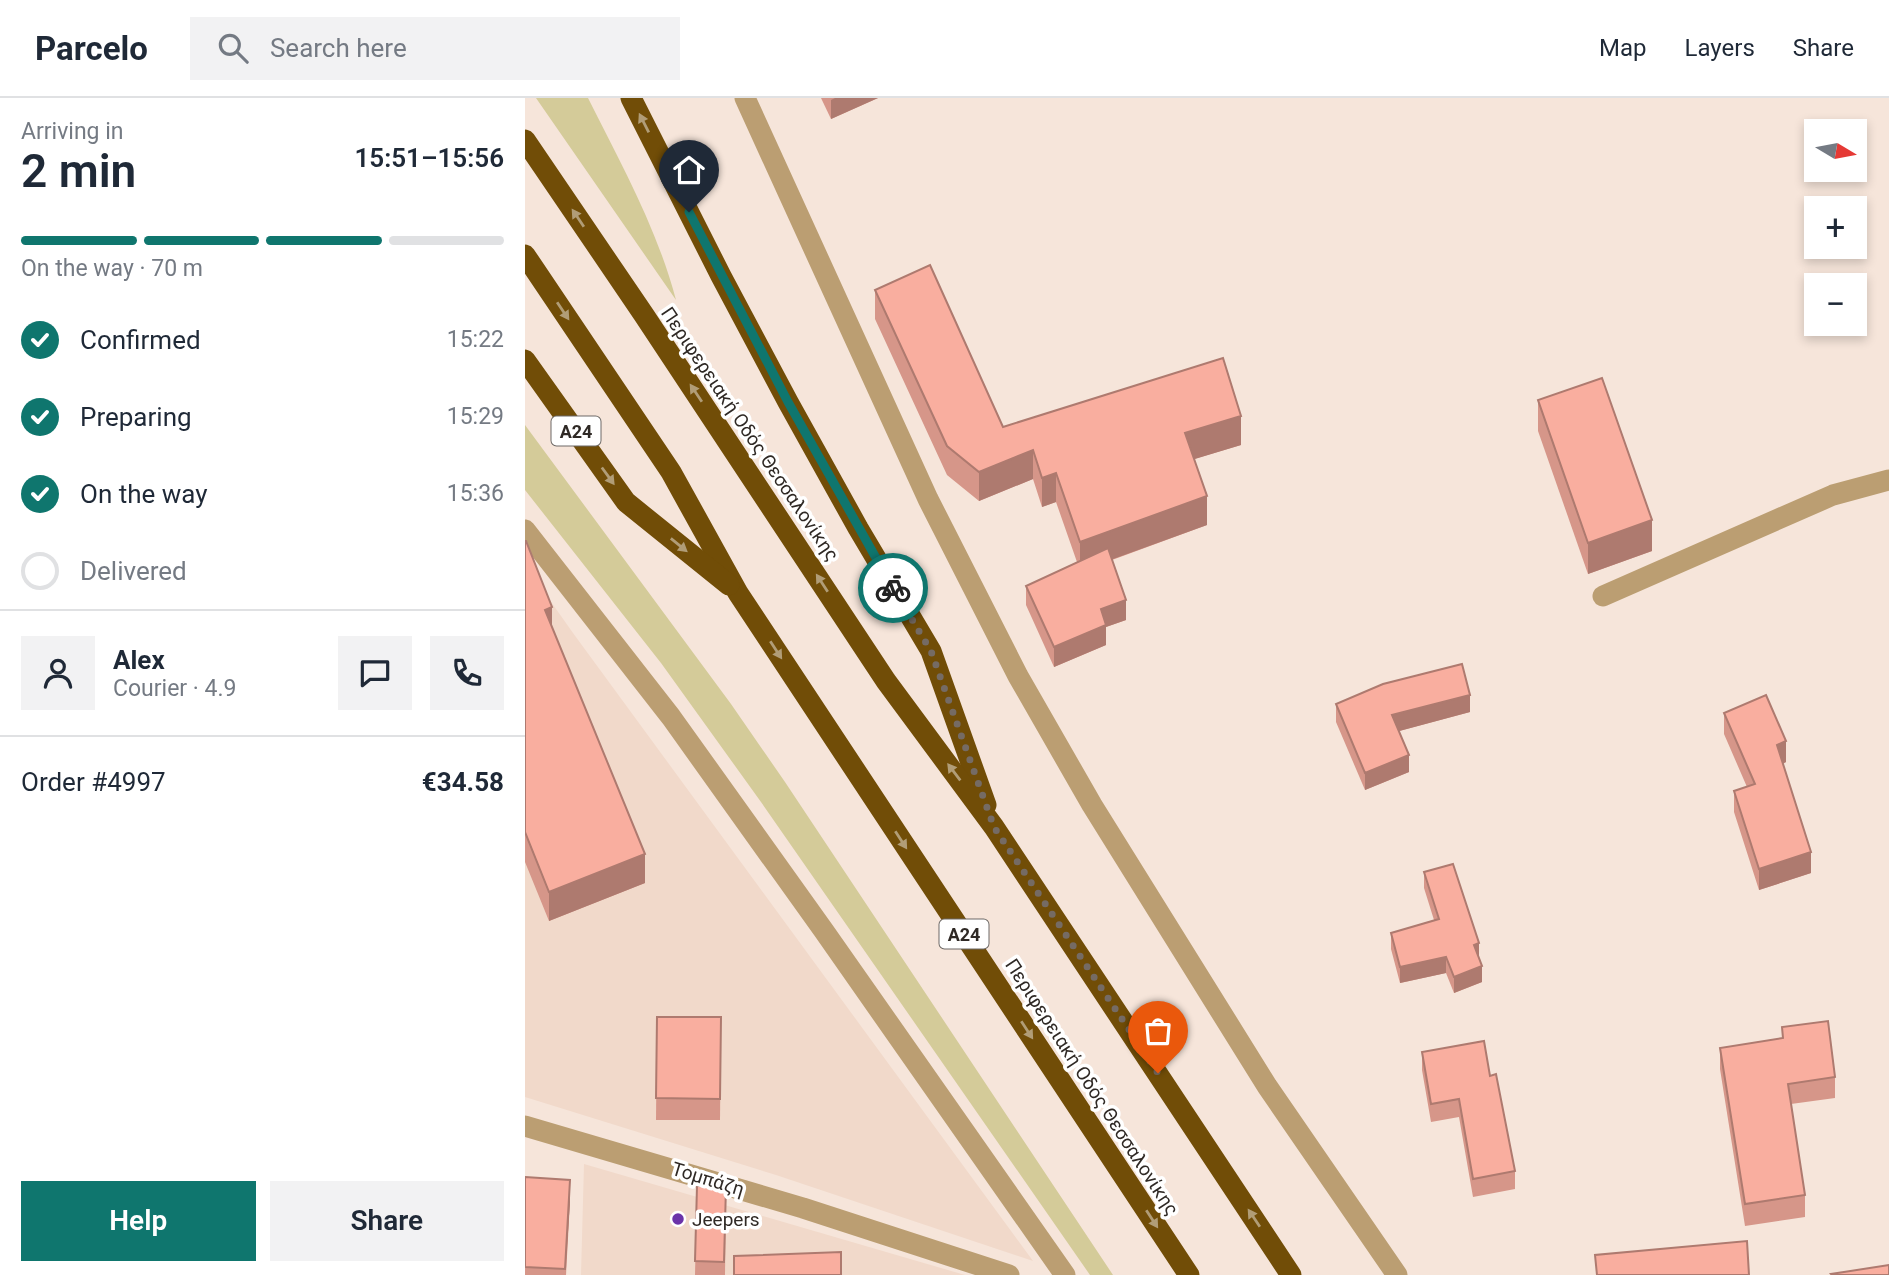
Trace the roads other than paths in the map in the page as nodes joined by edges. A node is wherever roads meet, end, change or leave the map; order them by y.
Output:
1 (631, 98) edge
2 (745, 98) edge
3 (525, 140) edge
4 (525, 255) edge
5 (525, 360) edge
6 (1889, 480) edge
7 (525, 530) edge
8 (738, 593) junction
9 (1603, 596) dead end
10 (994, 827) junction
11 (525, 1126) edge
12 (1009, 1275) edge
13 (1065, 1275) edge
14 (1189, 1275) edge
15 (1291, 1275) edge
16 (1397, 1275) edge

10 -> 1 highway
2 - 16 street
10 -> 3 highway, Περιφερειακή Οδός Θεσσαλονίκης
4 -> 8 highway, Περιφερειακή Οδός Θεσσαλονίκης
5 -> 8 highway, Α24
6 - 9 street
7 - 13 street
8 -> 14 highway, Περιφερειακή Οδός Θεσσαλονίκης / Α24
15 -> 10 highway, Περιφερειακή Οδός Θεσσαλονίκης
11 - 12 street, Τομπάζη

